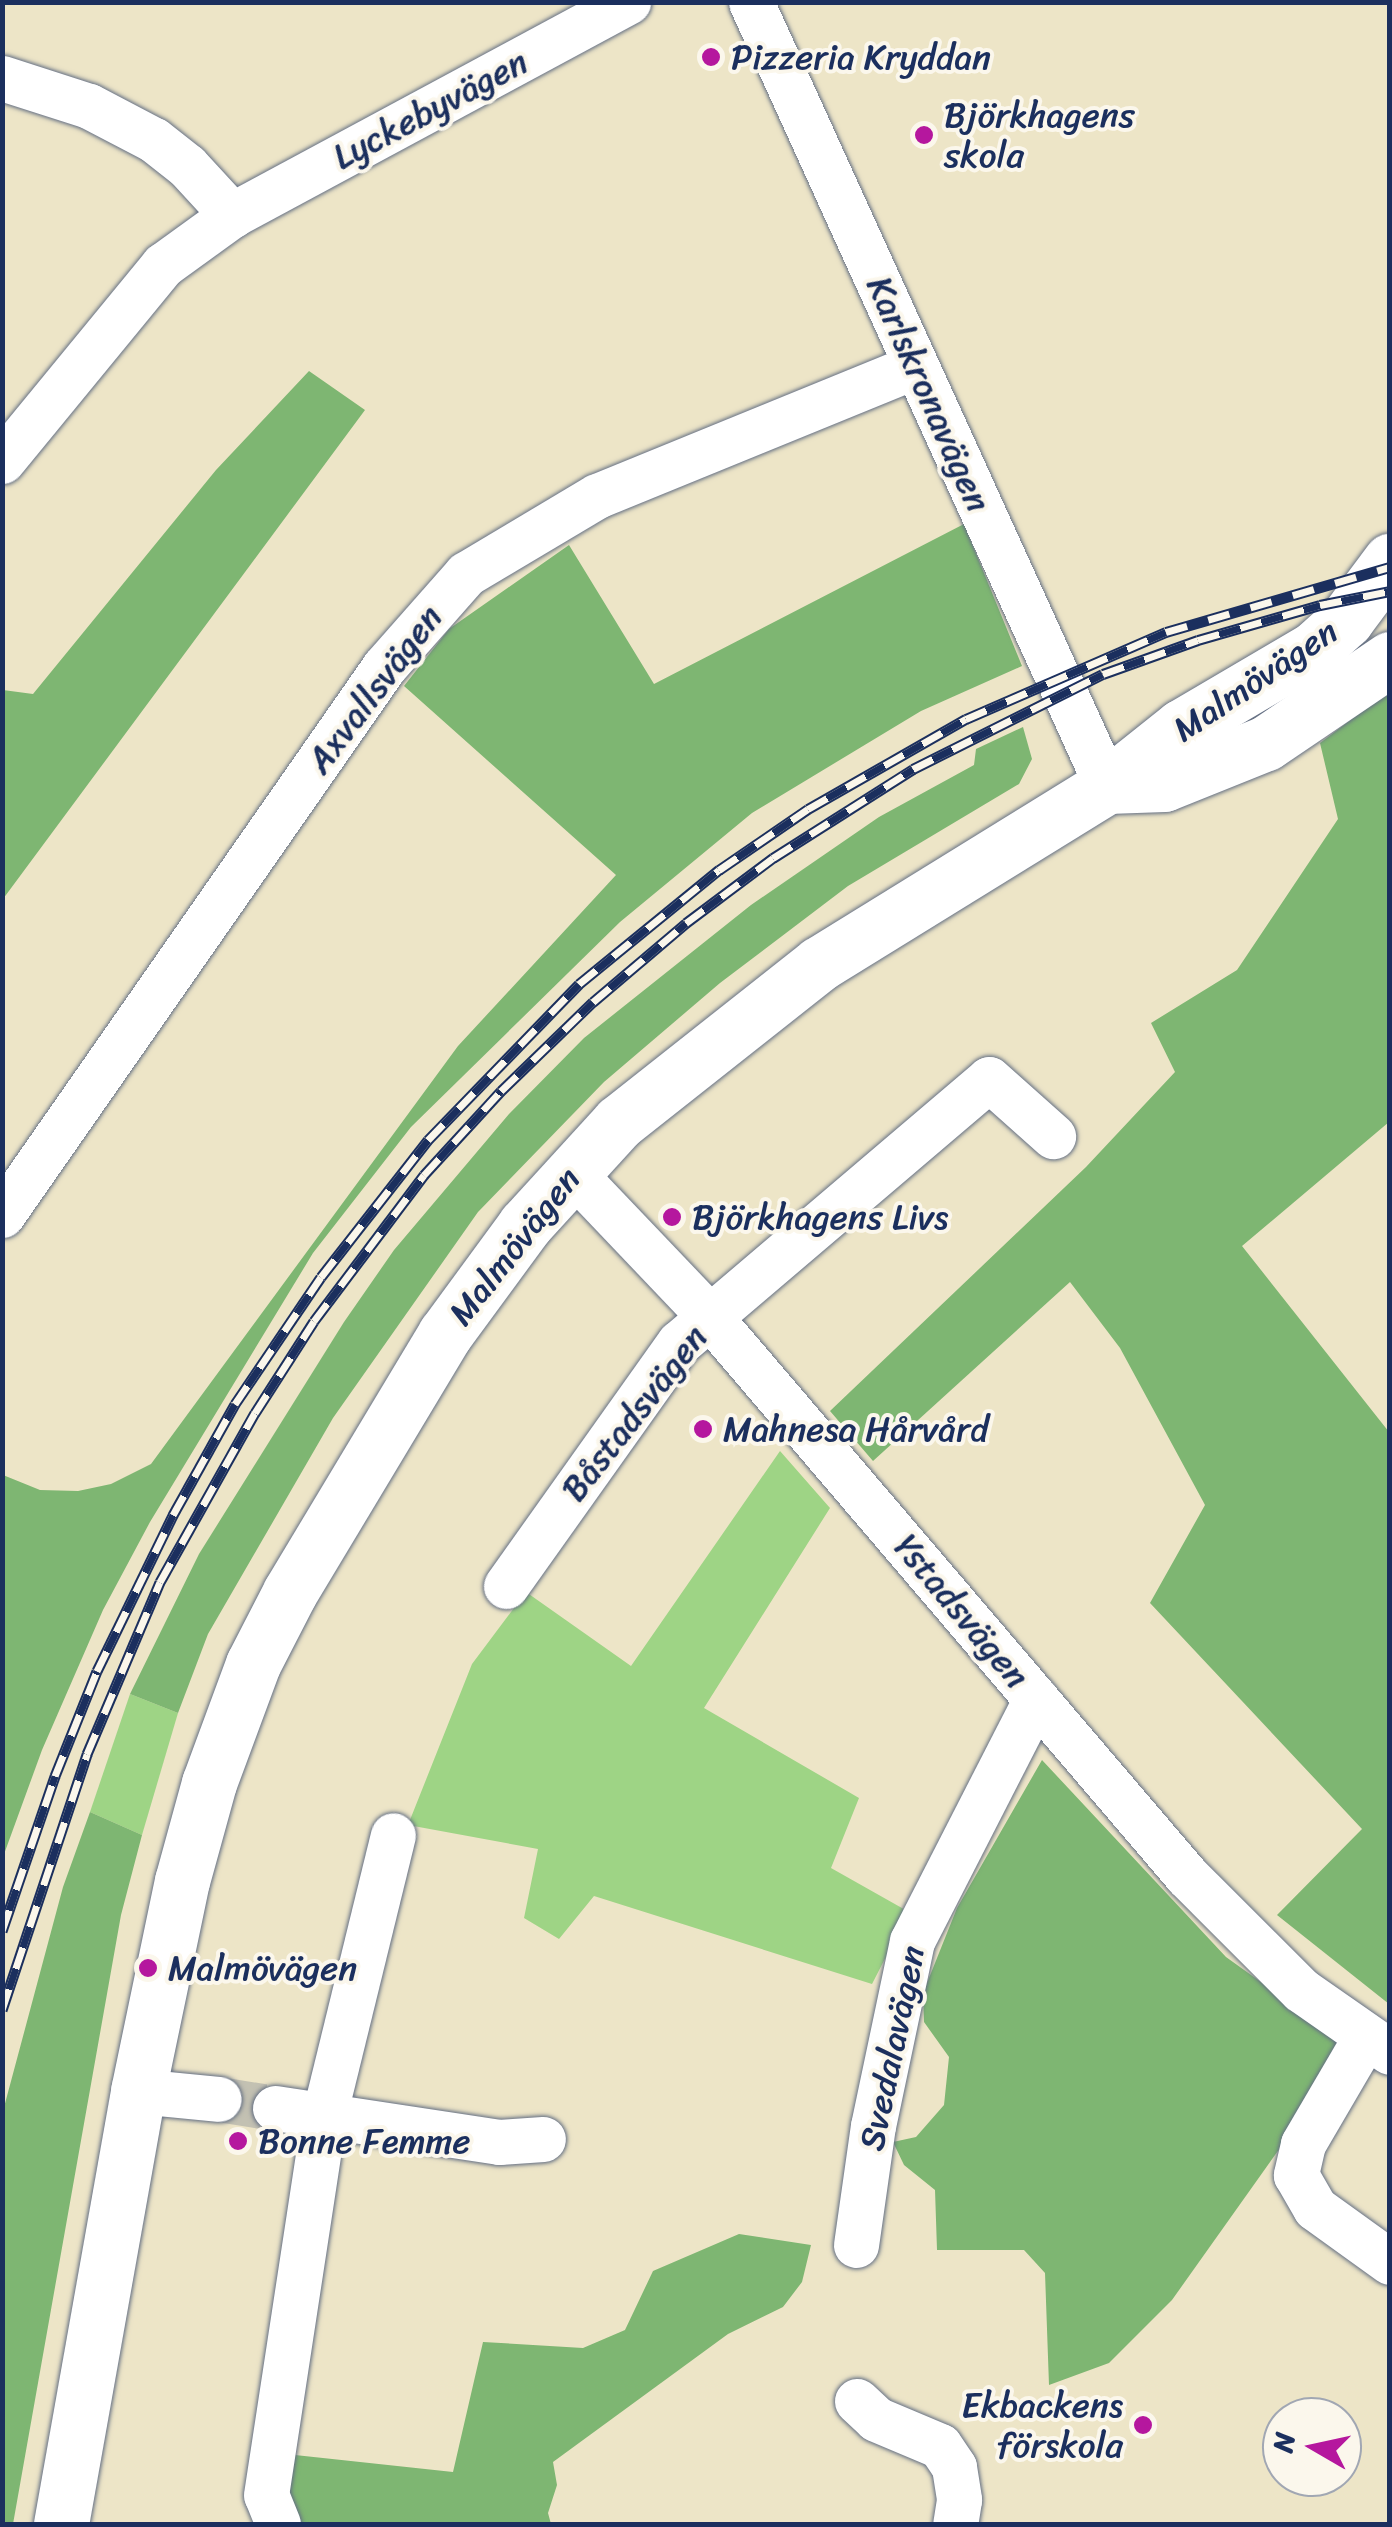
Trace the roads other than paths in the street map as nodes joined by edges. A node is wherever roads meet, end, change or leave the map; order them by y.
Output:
1 (628, 2) edge
2 (751, 2) edge
3 (2, 78) edge
4 (232, 215) junction
5 (916, 366) junction
6 (2, 461) edge
7 (1390, 562) edge
8 (1390, 658) edge
9 (1107, 786) junction
10 (1053, 1136) dead end
11 (571, 1171) junction
12 (2, 1215) edge
13 (709, 1316) junction
14 (506, 1586) dead end
15 (1036, 1699) junction
16 (393, 1835) dead end
17 (1378, 2044) edge
18 (138, 2091) junction
19 (219, 2099) tunnel mouth
20 (276, 2108) tunnel mouth
21 (324, 2116) junction
22 (543, 2139) dead end
23 (856, 2244) dead end
24 (1390, 2262) edge
25 (857, 2402) dead end
26 (61, 2524) edge
27 (278, 2524) edge
28 (954, 2524) edge

1 - 4 street, Lyckebyvägen
2 - 5 street, Karlskronavägen
3 - 4 street
4 - 6 street, Lyckebyvägen
5 - 9 street, Karlskronavägen
5 - 12 street, Axvallsvägen
7 - 9 street, Malmövägen
8 - 9 street, Malmövägen
9 - 11 street, Malmövägen
10 - 13 street, Båstadsvägen
11 - 13 street, Ystadsvägen
11 - 18 street, Malmövägen
13 - 14 street, Båstadsvägen
13 - 15 street, Ystadsvägen
15 - 17 street, Ystadsvägen
15 - 23 street, Svedalavägen
16 - 21 street
17 - 24 street, Ystadsvägen
18 - 19 street
18 - 26 street, Malmövägen
20 - 21 street
21 - 22 street
21 - 27 street
25 - 28 street

